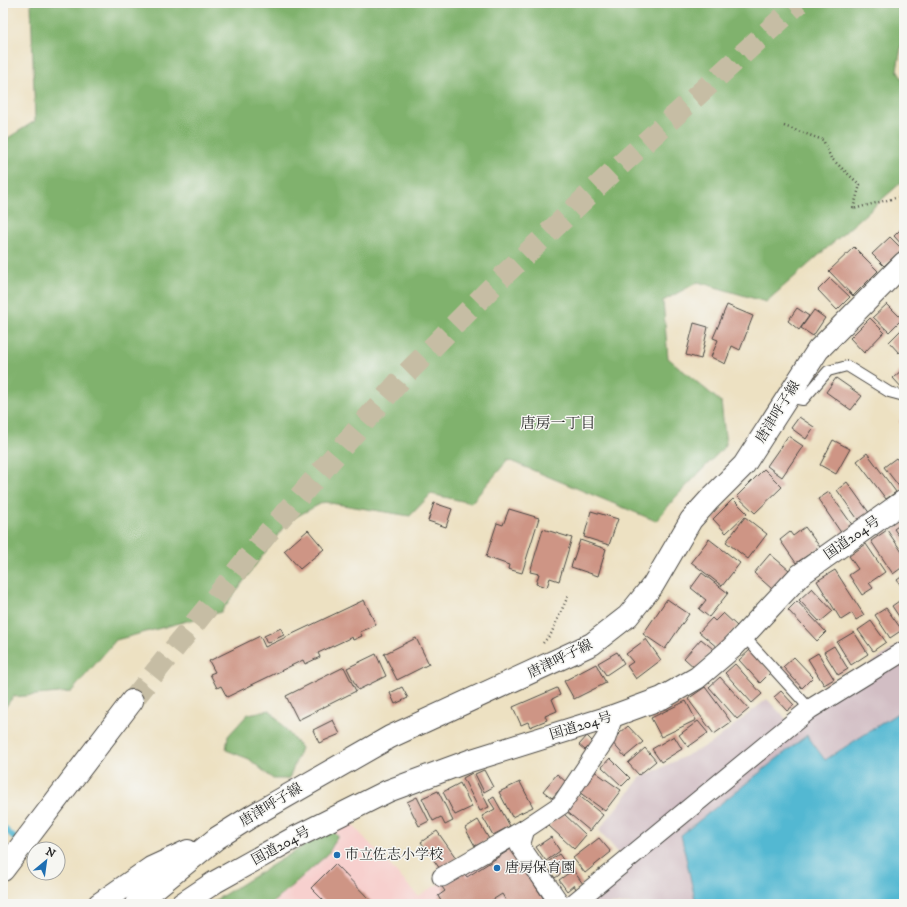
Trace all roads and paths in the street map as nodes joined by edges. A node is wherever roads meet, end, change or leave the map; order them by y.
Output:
1 (784, 126) dead end
2 (904, 192) edge
3 (904, 264) edge
4 (904, 396) edge
5 (788, 397) junction
6 (904, 501) edge
7 (743, 635) junction
8 (904, 651) edge
9 (132, 701) tunnel mouth
10 (810, 709) junction
11 (613, 716) junction
12 (526, 829) junction
13 (217, 838) junction
14 (3, 870) edge
15 (442, 877) dead end
16 (215, 882) junction
17 (99, 904) edge
18 (136, 904) edge
19 (182, 904) edge
20 (191, 904) edge
21 (560, 904) edge
22 (573, 904) edge

1 - 2 path
3 - 5 main road, 唐津呼子線
4 - 5 lane
5 - 13 main road, 唐津呼子線
6 - 7 main road, 国道204号
7 - 10 lane
7 - 11 main road, 国道204号
8 - 10 street
9 - 14 main road
10 - 22 street
11 - 12 street
11 - 16 main road, 国道204号
12 - 15 street
12 - 21 street
13 - 17 main road, 唐津呼子線
13 - 18 main road, 唐津呼子線
16 - 19 main road, 国道204号
16 - 20 main road, 国道204号

